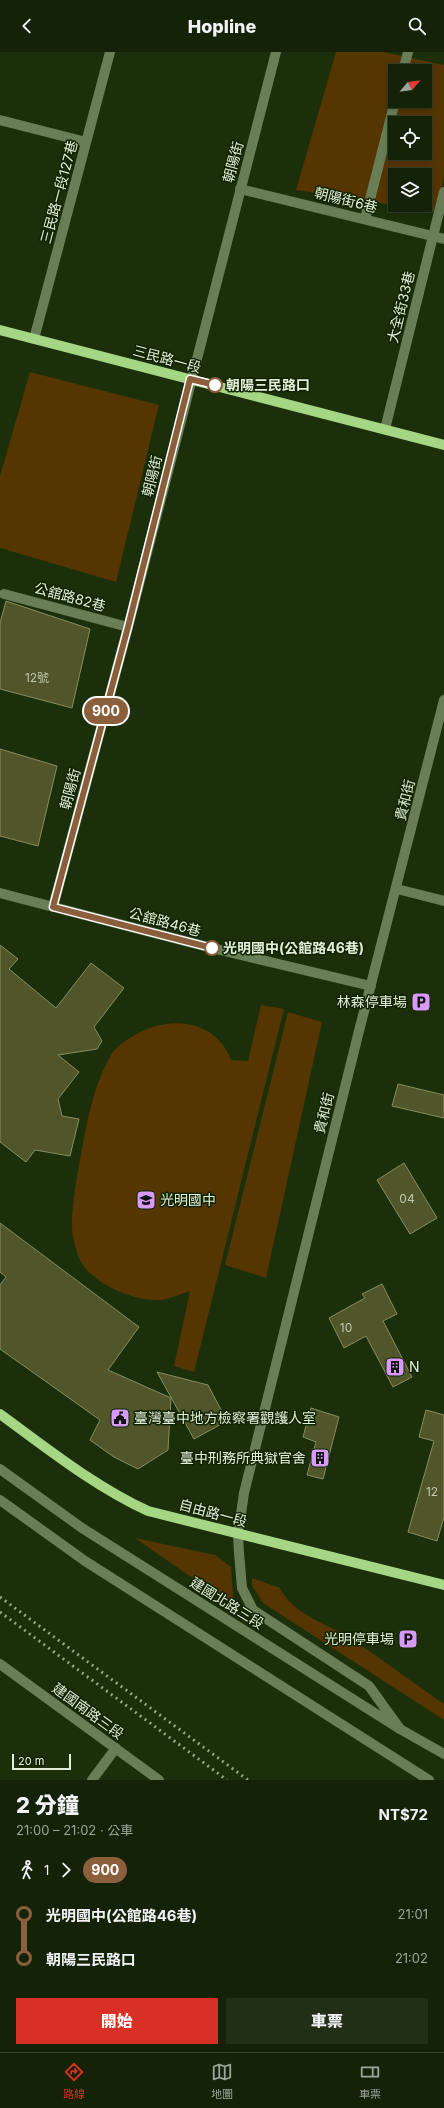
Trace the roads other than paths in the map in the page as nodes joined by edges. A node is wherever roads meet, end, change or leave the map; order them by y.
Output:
1 (110, 52) edge
2 (276, 52) edge
3 (408, 52) edge
4 (405, 64) edge
5 (393, 108) edge
6 (0, 120) edge
7 (86, 142) junction
8 (240, 189) junction
9 (444, 192) edge
10 (365, 219) junction
11 (433, 236) junction
12 (444, 239) edge
13 (0, 330) edge
14 (34, 339) junction
15 (190, 379) junction
16 (385, 429) junction
17 (444, 445) edge
18 (4, 594) dead end
19 (128, 627) junction
20 (444, 700) edge
21 (397, 889) junction
22 (0, 893) edge
23 (444, 901) edge
24 (53, 907) junction
25 (371, 986) junction
26 (0, 1414) edge
27 (0, 1469) edge
28 (0, 1500) edge
29 (238, 1535) junction
30 (444, 1585) edge
31 (0, 1664) edge
32 (400, 1729) junction
33 (116, 1748) junction
34 (444, 1754) edge
35 (92, 1780) edge
36 (159, 1780) edge
37 (429, 1780) edge

1 - 7 street, 三民路一段127巷
2 - 8 street, 朝陽街
3 - 4 street
5 - 10 street
6 - 7 street
7 - 14 street, 三民路一段127巷
8 - 10 street, 朝陽街6巷
8 - 15 street, 朝陽街
9 - 11 street, 大全街33巷
10 - 11 street, 朝陽街6巷
11 - 12 street, 朝陽街6巷
11 - 16 street, 大全街33巷
13 - 14 main road, 三民路一段
14 - 15 main road, 三民路一段
15 - 16 main road, 三民路一段
15 - 19 street, 朝陽街
16 - 17 main road, 三民路一段
18 - 19 street, 公舘路82巷
19 - 24 street, 朝陽街
20 - 21 street, 貴和街
21 - 23 street
21 - 25 street, 貴和街
22 - 24 street, 公舘路46巷
24 - 25 street, 公舘路46巷
25 - 29 street, 貴和街
26 - 29 main road, 自由路一段
27 - 32 street, 建國北路三段
28 - 37 street
29 - 30 main road, 自由路一段
29 - 32 street, 貴和街
31 - 33 street, 建國南路三段
32 - 34 street, 建國北路三段
33 - 35 street
33 - 36 street, 建國南路三段

